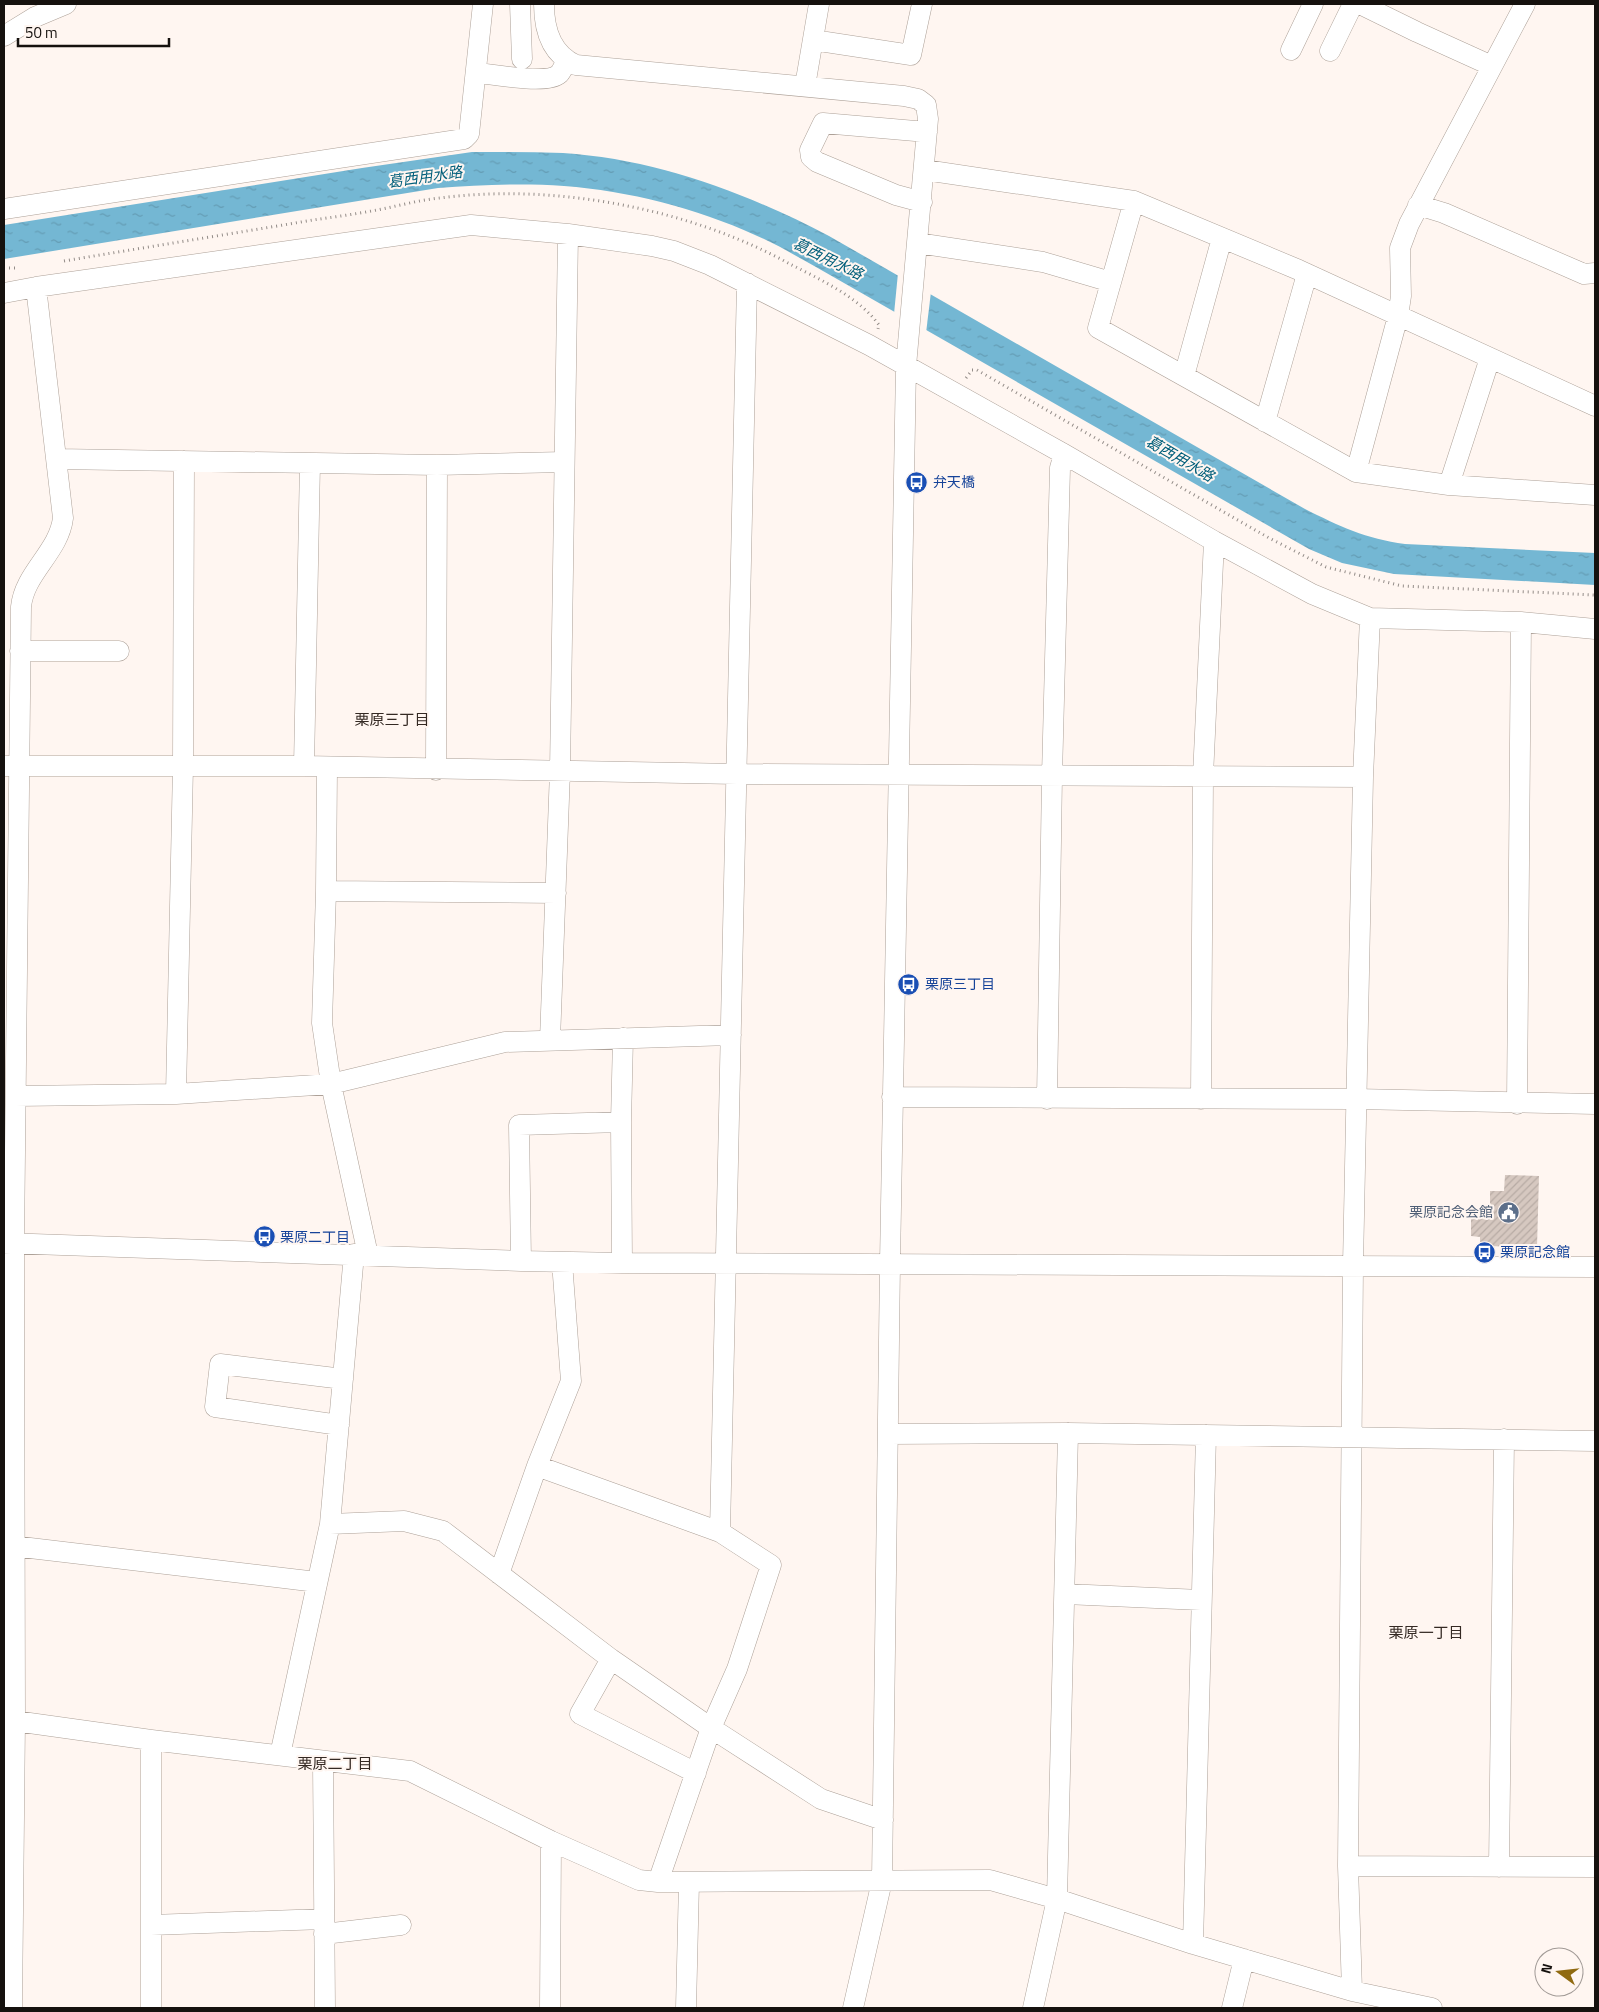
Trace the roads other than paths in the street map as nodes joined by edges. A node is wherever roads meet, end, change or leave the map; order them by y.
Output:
1 (66, 4) edge
2 (483, 4) edge
3 (520, 4) edge
4 (544, 4) edge
5 (819, 4) edge
6 (922, 4) edge
7 (1313, 4) edge
8 (1353, 4) edge
9 (1360, 4) edge
10 (1525, 4) edge
11 (4, 36) edge
12 (813, 40) junction
13 (1290, 50) dead end
14 (1330, 51) dead end
15 (522, 59) dead end
16 (567, 61) junction
17 (1492, 66) junction
18 (477, 73) junction
19 (805, 86) junction
20 (927, 132) junction
21 (925, 170) junction
22 (1134, 201) junction
23 (922, 202) junction
24 (1418, 205) junction
25 (4, 209) edge
26 (568, 234) junction
27 (1222, 238) junction
28 (917, 244) junction
29 (1595, 273) edge
30 (1307, 274) junction
31 (1111, 282) junction
32 (747, 283) junction
33 (36, 287) junction
34 (4, 293) edge
35 (1398, 316) junction
36 (1490, 358) junction
37 (906, 366) junction
38 (1184, 376) junction
39 (1595, 406) edge
40 (1265, 422) junction
41 (1064, 454) junction
42 (57, 459) junction
43 (184, 461) junction
44 (564, 462) junction
45 (310, 463) junction
46 (437, 465) junction
47 (1356, 472) junction
48 (1449, 485) junction
49 (1595, 495) edge
50 (1214, 541) junction
51 (1370, 618) junction
52 (1521, 622) junction
53 (1595, 628) edge
54 (20, 651) junction
55 (119, 651) dead end
56 (11, 766) edge
57 (183, 766) junction
58 (304, 766) junction
59 (327, 768) junction
60 (436, 770) junction
61 (560, 771) junction
62 (736, 774) junction
63 (900, 775) junction
64 (1052, 776) junction
65 (1203, 776) junction
66 (1363, 778) junction
67 (326, 891) junction
68 (556, 893) junction
69 (731, 1035) junction
70 (623, 1038) junction
71 (550, 1040) junction
72 (331, 1084) junction
73 (176, 1094) junction
74 (16, 1096) junction
75 (892, 1097) junction
76 (1047, 1099) junction
77 (1201, 1099) junction
78 (1355, 1099) junction
79 (1517, 1104) junction
80 (1595, 1104) edge
81 (621, 1122) junction
82 (9, 1243) edge
83 (361, 1254) junction
84 (520, 1261) junction
85 (562, 1262) junction
86 (622, 1263) junction
87 (890, 1263) junction
88 (727, 1264) junction
89 (1352, 1266) junction
90 (1595, 1267) edge
91 (343, 1379) junction
92 (339, 1425) junction
93 (1068, 1433) junction
94 (888, 1434) junction
95 (1206, 1435) junction
96 (1351, 1437) junction
97 (1504, 1439) junction
98 (1595, 1441) edge
99 (537, 1466) junction
100 (330, 1524) junction
101 (720, 1532) junction
102 (13, 1546) junction
103 (499, 1574) junction
104 (317, 1582) junction
105 (1064, 1594) junction
106 (1201, 1600) junction
107 (611, 1659) junction
108 (9, 1721) edge
109 (711, 1728) junction
110 (151, 1740) junction
111 (280, 1755) junction
112 (323, 1762) junction
113 (696, 1773) junction
114 (883, 1820) junction
115 (551, 1841) junction
116 (1348, 1866) junction
117 (1499, 1867) junction
118 (1595, 1867) edge
119 (882, 1881) junction
120 (658, 1882) junction
121 (689, 1882) junction
122 (1057, 1899) junction
123 (151, 1925) junction
124 (401, 1925) dead end
125 (324, 1927) junction
126 (1193, 1944) junction
127 (1244, 1959) junction
128 (1352, 1991) junction
129 (12, 2008) edge
130 (152, 2008) edge
131 (325, 2008) edge
132 (550, 2008) edge
133 (686, 2008) edge
134 (853, 2008) edge
135 (1033, 2008) edge
136 (1232, 2008) edge
137 (1432, 2008) edge

1 - 11 street
2 - 18 street
3 - 15 street
4 - 16 street
5 - 12 street
6 - 12 street
7 - 13 street
8 - 14 street
9 - 17 street
10 - 17 street
12 - 19 street
16 - 18 street
16 - 19 street
17 - 24 street
18 - 25 street
19 - 20 street
20 - 21 street
20 - 23 street
21 - 22 street
21 - 23 street
22 - 27 street
22 - 31 street
23 - 28 street
24 - 29 street
24 - 35 street
26 - 32 street
26 - 33 street
26 - 44 street
27 - 30 street
27 - 38 street
28 - 31 street
28 - 37 street
30 - 35 street
30 - 40 street
31 - 38 street
32 - 37 street
32 - 62 street
33 - 34 street
33 - 42 street
35 - 36 street
35 - 47 street
36 - 39 street
36 - 48 street
37 - 41 street
37 - 63 street
38 - 40 street
40 - 47 street
41 - 50 street
41 - 64 street
42 - 43 street
42 - 54 street
43 - 45 street
43 - 57 street
44 - 46 street
44 - 61 street
45 - 46 street
45 - 58 street
46 - 60 street
47 - 48 street
48 - 49 street
50 - 51 street
50 - 65 street
51 - 52 street
51 - 66 street
52 - 53 street
52 - 79 street
54 - 55 street
54 - 56 street
56 - 57 street
56 - 74 street
57 - 58 street
57 - 73 street
58 - 59 street
59 - 60 street
59 - 67 street
60 - 61 street
61 - 62 street
61 - 68 street
62 - 63 street
62 - 69 street
63 - 64 street
63 - 75 street
64 - 65 street
64 - 76 street
65 - 66 street
65 - 77 street
66 - 78 street
67 - 68 street
67 - 72 street
68 - 71 street
69 - 70 street
69 - 88 street
70 - 71 street
70 - 81 street
71 - 72 street
72 - 73 street
72 - 83 street
73 - 74 street
74 - 82 street
75 - 76 street
75 - 87 street
76 - 77 street
77 - 78 street
78 - 79 street
78 - 89 street
79 - 80 street
81 - 84 street
81 - 86 street
82 - 83 street
82 - 102 street
83 - 84 street
83 - 91 street
84 - 85 street
85 - 86 street
85 - 99 street
86 - 88 street
87 - 88 street
87 - 89 street
87 - 94 street
88 - 101 street
89 - 90 street
89 - 96 street
91 - 92 street
91 - 92 street
92 - 100 street
93 - 94 street
93 - 95 street
93 - 105 street
94 - 114 street
95 - 96 street
95 - 106 street
96 - 97 street
96 - 116 street
97 - 98 street
97 - 117 street
99 - 101 street
99 - 103 street
100 - 103 street
100 - 104 street
101 - 109 street
102 - 104 street
102 - 108 street
103 - 107 street
104 - 111 street
105 - 106 street
105 - 122 street
106 - 126 street
107 - 109 street
107 - 113 street
108 - 110 street
108 - 129 street
109 - 113 street
109 - 114 street
110 - 111 street
110 - 123 street
111 - 112 street
112 - 115 street
112 - 125 street
113 - 120 street
114 - 119 street
115 - 120 street
115 - 132 street
116 - 117 street
116 - 128 street
117 - 118 street
119 - 121 street
119 - 122 street
119 - 134 street
120 - 121 street
121 - 133 street
122 - 126 street
122 - 135 street
123 - 125 street
123 - 130 street
124 - 125 street
125 - 131 street
126 - 127 street
127 - 128 street
127 - 136 street
128 - 137 street

